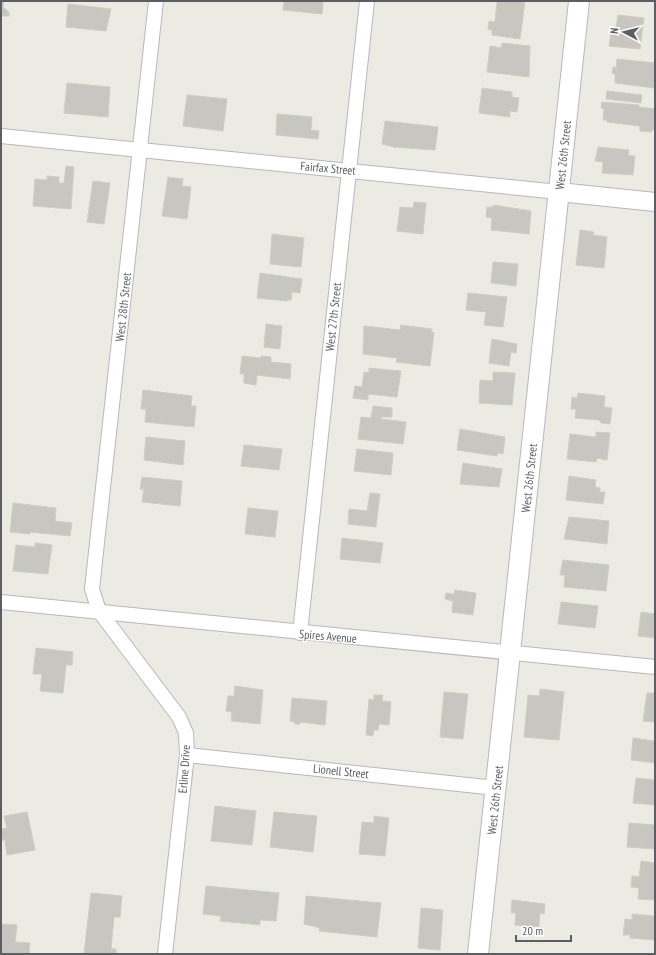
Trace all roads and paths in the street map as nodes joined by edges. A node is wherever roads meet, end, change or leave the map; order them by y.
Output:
1 (156, 1) edge
2 (367, 1) edge
3 (579, 1) edge
4 (1, 136) edge
5 (140, 150) junction
6 (349, 170) junction
7 (559, 192) junction
8 (655, 202) edge
9 (1, 602) edge
10 (99, 611) junction
11 (300, 633) junction
12 (510, 653) junction
13 (655, 667) edge
14 (187, 755) junction
15 (496, 788) junction
16 (165, 954) edge
17 (478, 954) edge

1 - 5 street, West 28th Street
2 - 6 street, West 27th Street
3 - 7 main road, West 26th Street
4 - 5 street, Fairfax Street
5 - 6 street, Fairfax Street
5 - 10 street, West 28th Street
6 - 7 street, Fairfax Street
6 - 11 street, West 27th Street
7 - 8 street, Fairfax Street
7 - 12 main road, West 26th Street
9 - 10 street, Spires Avenue
10 - 11 street, Spires Avenue
10 - 14 street, Erline Drive
11 - 12 street, Spires Avenue
12 - 13 street, Spires Avenue
12 - 15 main road, West 26th Street
14 - 15 street, Lionell Street
14 - 16 street, Erline Drive
15 - 17 main road, West 26th Street

